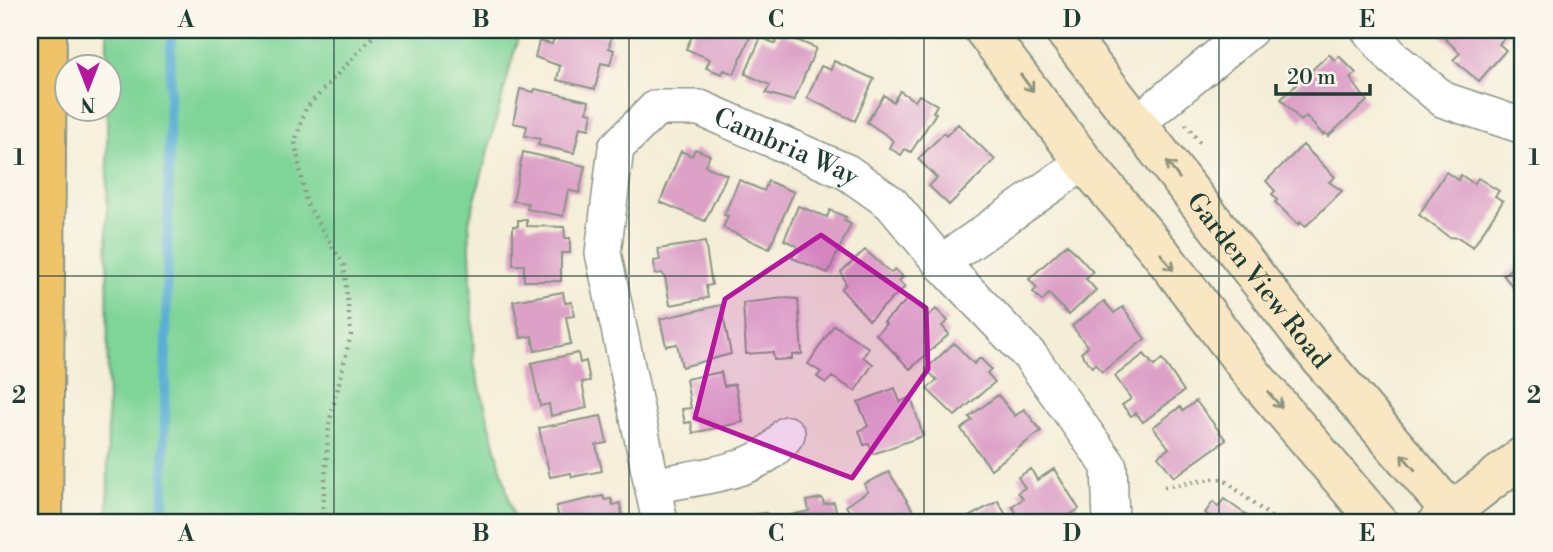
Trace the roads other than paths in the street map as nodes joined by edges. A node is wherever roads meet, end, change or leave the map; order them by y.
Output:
1 (47, 30) edge
2 (984, 30) edge
3 (1064, 30) edge
4 (1250, 30) edge
5 (1369, 30) edge
6 (1136, 124) junction
7 (1523, 125) edge
8 (1084, 162) junction
9 (941, 263) junction
10 (787, 434) dead end
11 (1523, 456) edge
12 (653, 486) junction
13 (1450, 519) edge
14 (43, 522) edge
15 (660, 522) edge
16 (1111, 522) edge
17 (1378, 522) edge

1 - 14 main road
2 -> 8 main road
3 - 6 main road, Garden View Road
4 - 6 street
5 - 7 street
13 -> 6 main road, Garden View Road
8 - 9 street
8 -> 17 main road
9 - 12 street, Cambria Way
9 - 16 street, Cambria Way
10 - 12 street
11 - 13 main road
12 - 15 street, Cambria Way

